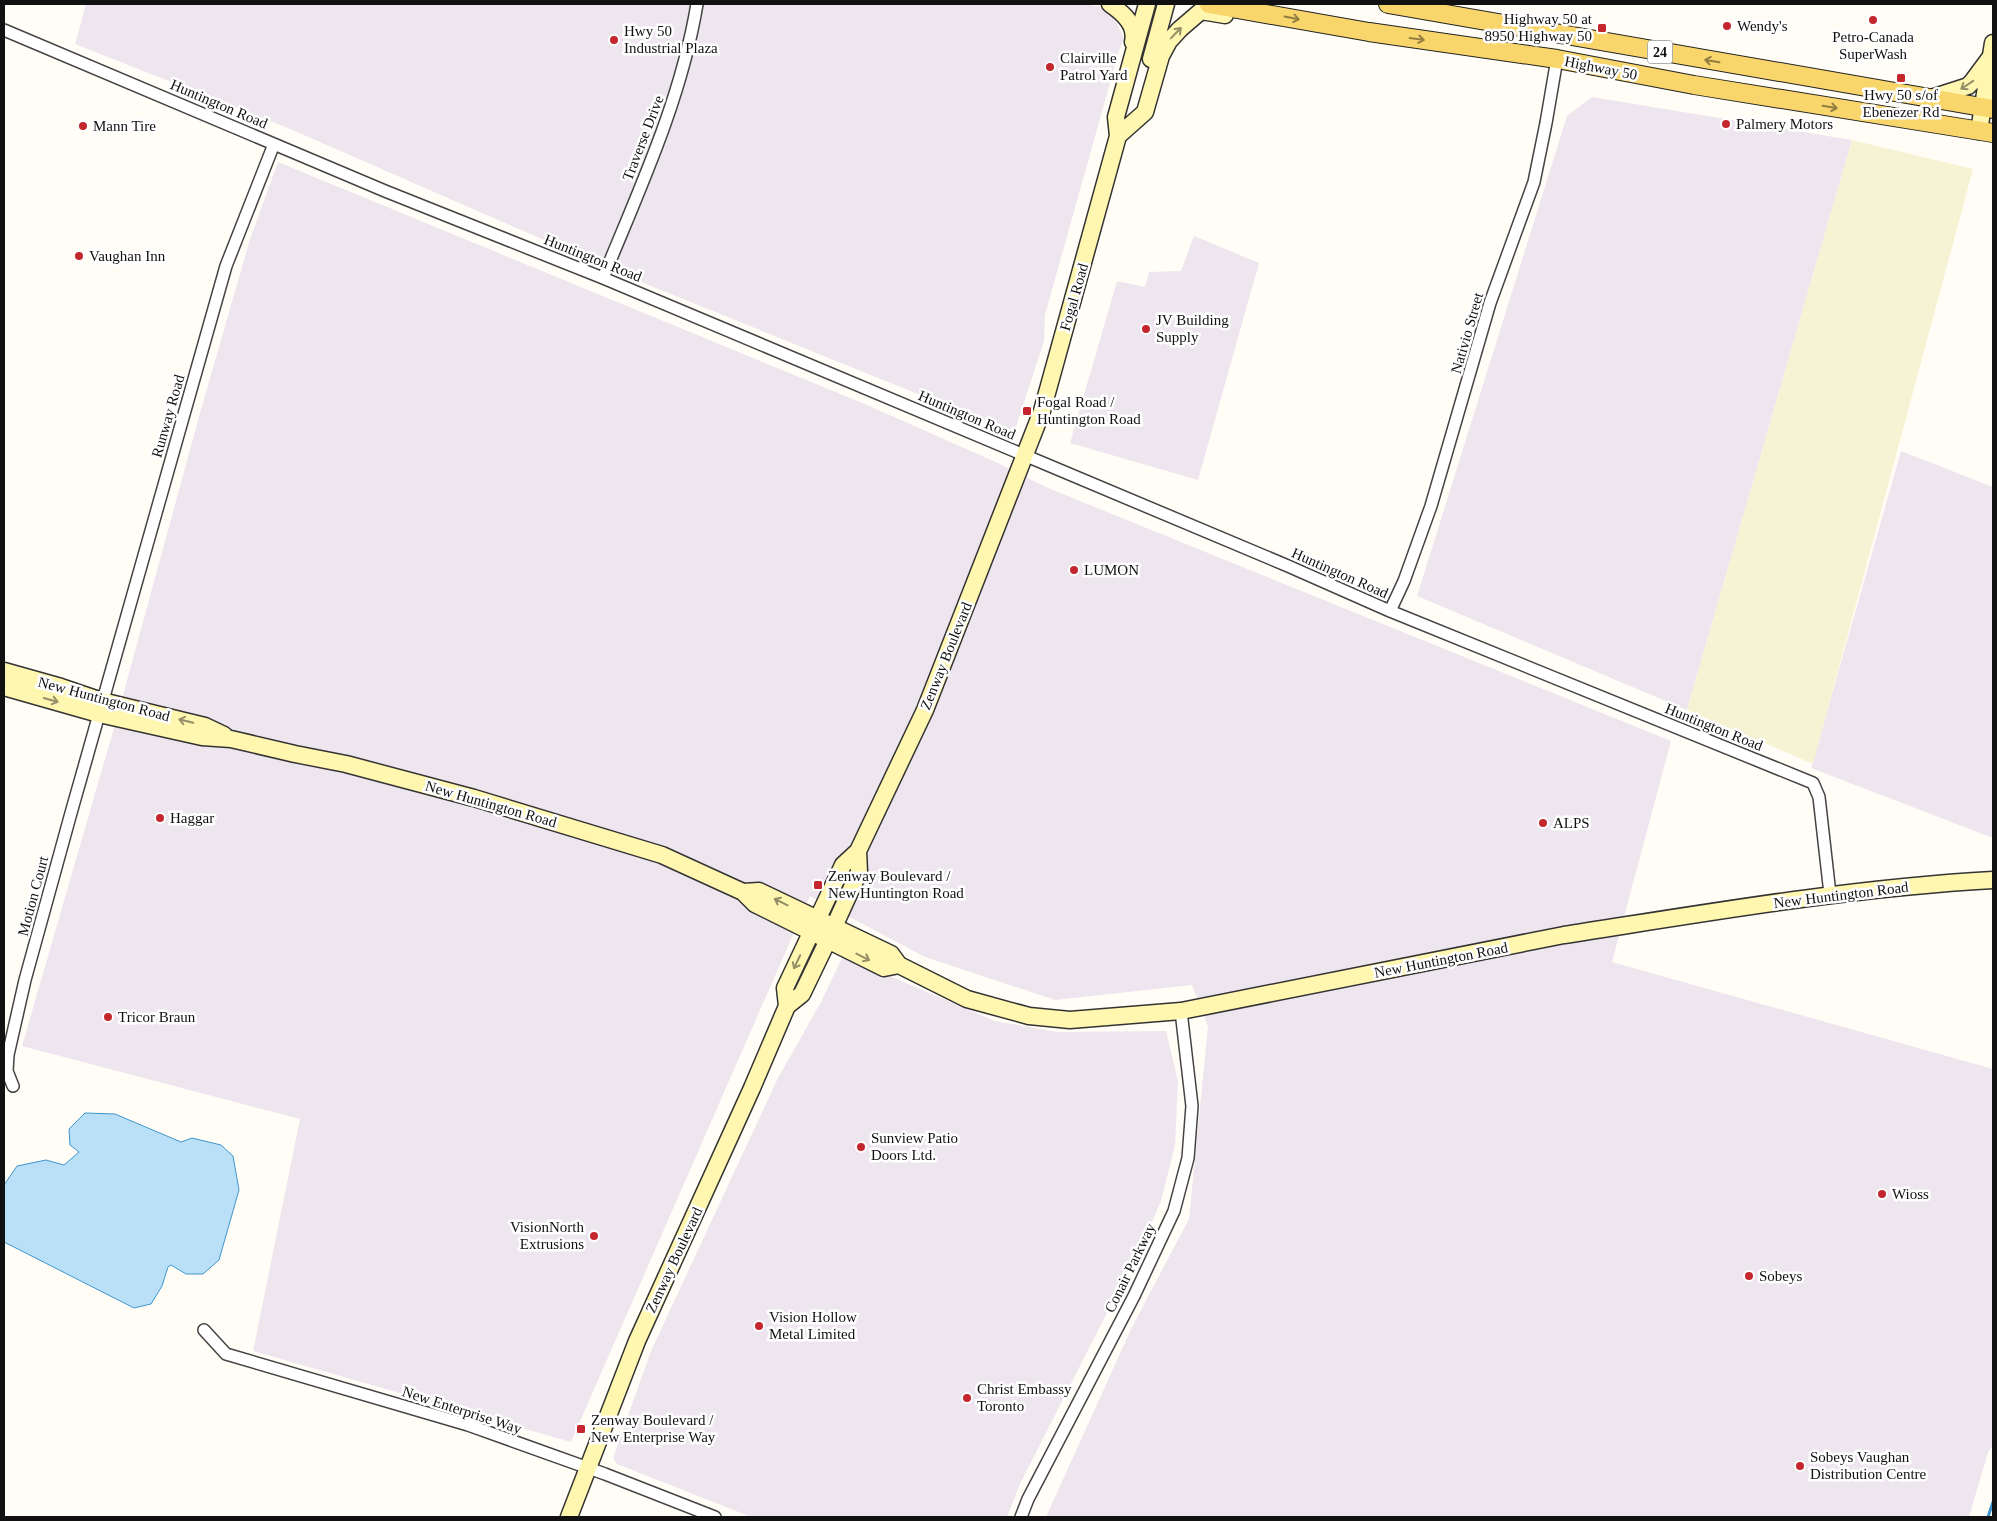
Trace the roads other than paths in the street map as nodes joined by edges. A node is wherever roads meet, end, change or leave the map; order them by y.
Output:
1 (697, 4) edge
2 (1110, 4) edge
3 (1147, 4) edge
4 (1166, 4) edge
5 (1209, 4) edge
6 (1388, 4) edge
7 (1267, 14) junction
8 (4, 30) edge
9 (1992, 49) edge
10 (1557, 59) junction
11 (1931, 98) junction
12 (1988, 108) edge
13 (1116, 117) junction
14 (1134, 122) junction
15 (1986, 132) edge
16 (1118, 136) junction
17 (274, 144) junction
18 (603, 278) junction
19 (1025, 456) junction
20 (1390, 611) junction
21 (4, 671) edge
22 (4, 687) edge
23 (100, 707) junction
24 (858, 852) junction
25 (1993, 880) edge
26 (1830, 894) junction
27 (815, 926) junction
28 (830, 934) junction
29 (787, 1006) junction
30 (1181, 1011) junction
31 (13, 1086) dead end
32 (204, 1330) dead end
33 (588, 1469) junction
34 (569, 1517) edge
35 (715, 1517) edge
36 (1021, 1517) edge

1 - 18 street, Traverse Drive
2 - 13 street
3 - 13 street, Fogal Road
4 - 14 street
5 - 7 main road, Highway 50 / 24
11 -> 6 main road, Highway 50 / 24
7 -> 10 main road, Highway 50 / 24
14 -> 7 street
8 - 17 street, Huntington Road
9 -> 11 street
9 - 12 street
10 -> 15 main road, Highway 50 / 24
10 - 20 street, Nativio Street
11 - 12 main road, Highway 50 / 24
12 - 15 street
13 - 16 street, Fogal Road
14 - 16 street
16 - 19 street, Fogal Road
17 - 18 street, Huntington Road
17 - 23 street, Runway Road
18 - 19 street, Huntington Road
19 - 20 street, Huntington Road
19 - 24 street, Zenway Boulevard
20 - 26 street, Huntington Road
21 - 23 street, New Huntington Road
22 -> 23 street, New Huntington Road
23 - 27 street, New Huntington Road
23 - 31 street, Motion Court
24 - 27 street, Zenway Boulevard
24 - 28 street, Zenway Boulevard
25 - 26 street, New Huntington Road
26 - 30 street, New Huntington Road
27 - 28 street, New Huntington Road
27 -> 29 street, Zenway Boulevard
28 - 29 street, Zenway Boulevard
28 - 30 street, New Huntington Road
29 - 33 street, Zenway Boulevard
30 - 36 street, Conair Parkway
32 - 33 street, New Enterprise Way
33 - 34 street, Zenway Boulevard
33 - 35 street, New Enterprise Way

